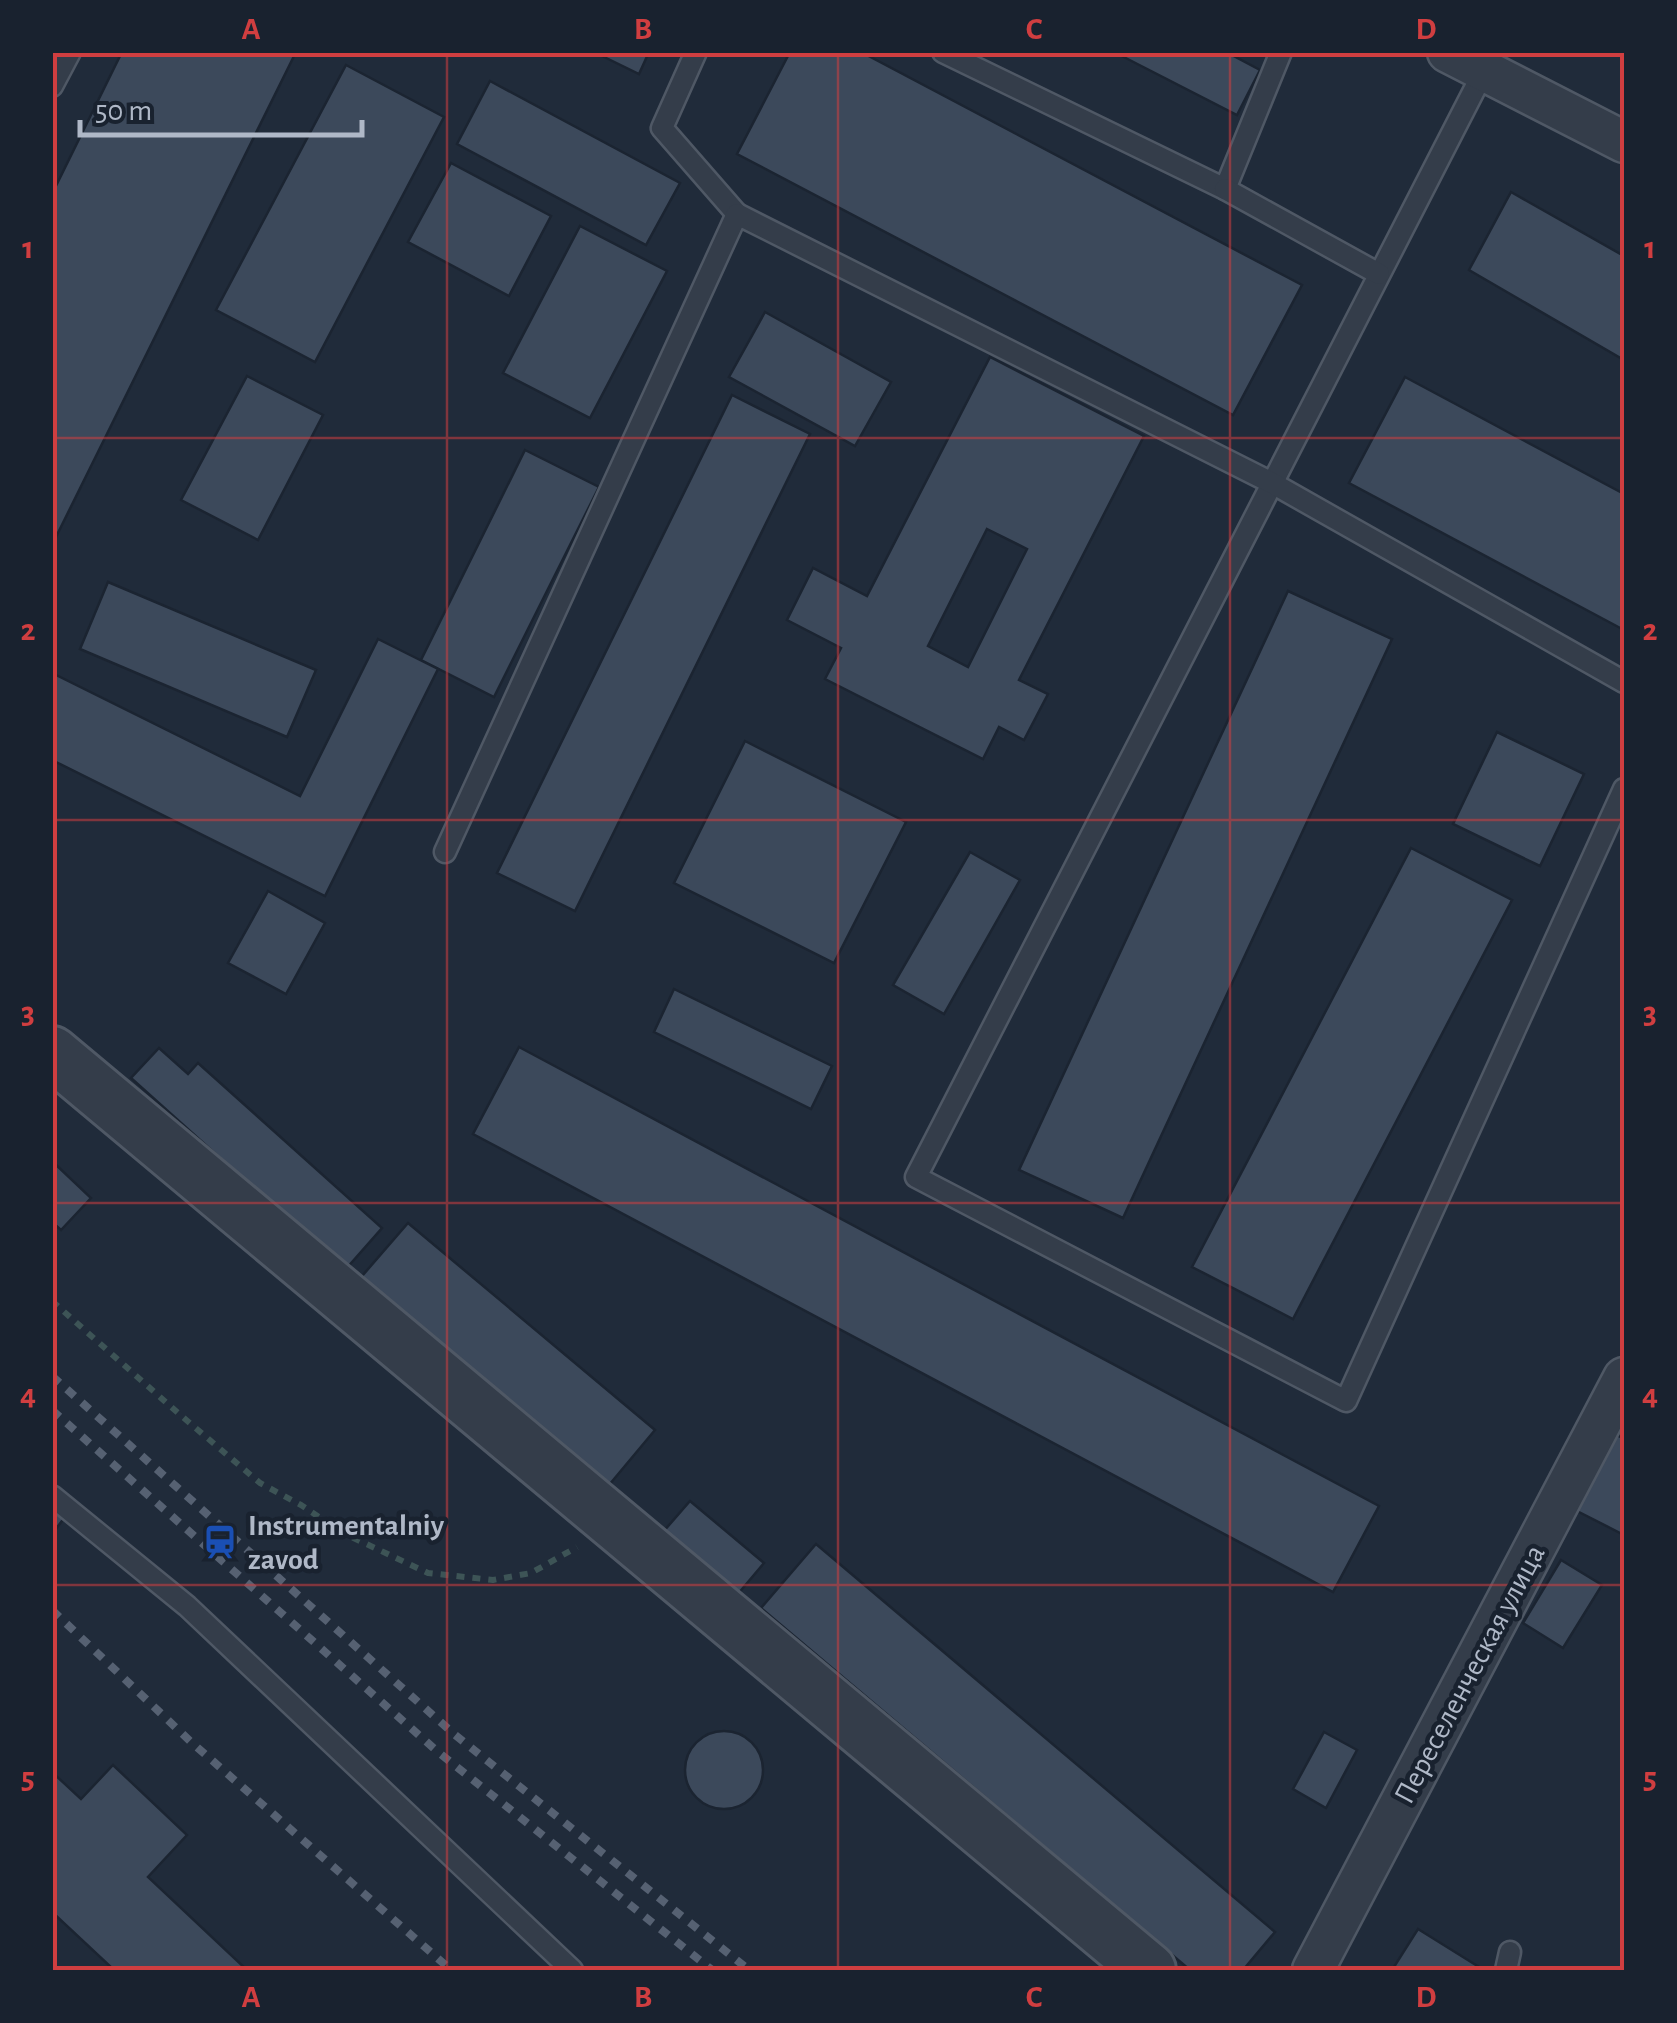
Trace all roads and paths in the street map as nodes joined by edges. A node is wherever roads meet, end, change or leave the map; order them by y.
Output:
1 (70, 52) edge
2 (696, 52) edge
3 (943, 52) edge
4 (1281, 52) edge
5 (1448, 52) edge
6 (1484, 71) junction
7 (52, 86) edge
8 (1624, 142) edge
9 (1225, 188) junction
10 (737, 214) junction
11 (1380, 274) junction
12 (1272, 483) junction
13 (1624, 682) edge
14 (1624, 789) edge
15 (445, 852) dead end
16 (52, 1053) edge
17 (52, 1301) edge
18 (1624, 1378) edge
19 (52, 1496) edge
20 (616, 1526) junction
21 (572, 1970) edge
22 (1149, 1970) edge
23 (1313, 1970) edge

1 - 7 lane
2 - 10 lane
3 - 9 lane
4 - 9 lane
5 - 6 street
6 - 8 street
6 - 11 lane
9 - 11 lane
10 - 12 lane
10 - 15 lane
11 - 12 lane
12 - 13 lane
12 - 14 lane
16 - 20 street
17 - 20 path
18 - 23 street, Переселенческая улица
19 - 21 lane
20 - 22 street

